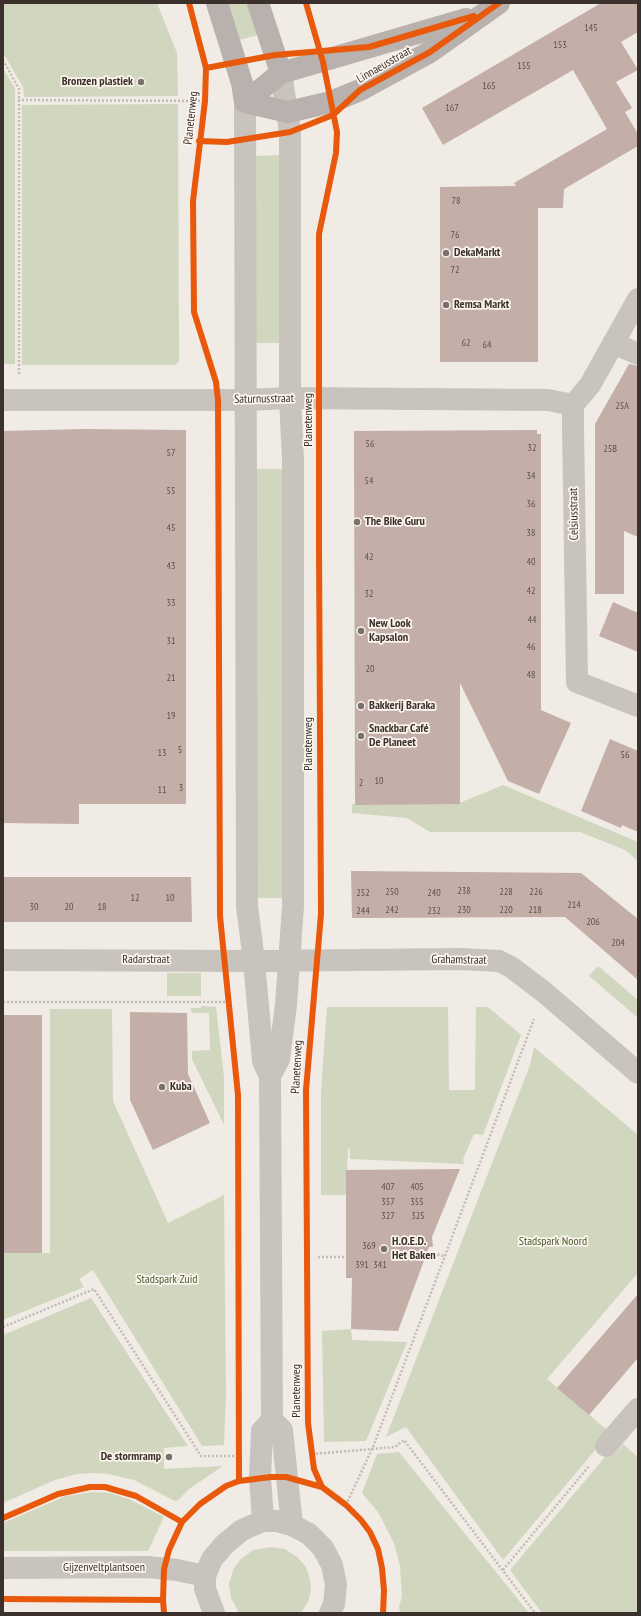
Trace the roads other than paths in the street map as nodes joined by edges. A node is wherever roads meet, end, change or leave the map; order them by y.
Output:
1 (217, 3) edge
2 (258, 3) edge
3 (490, 9) edge
4 (281, 73) junction
5 (245, 102) junction
6 (288, 112) junction
7 (638, 299) edge
8 (613, 343) junction
9 (638, 354) edge
10 (290, 398) junction
11 (11, 400) edge
12 (246, 400) junction
13 (573, 405) junction
14 (638, 706) edge
15 (3, 960) edge
16 (288, 960) junction
17 (254, 961) junction
18 (638, 1073) edge
19 (270, 1076) junction
20 (638, 1409) edge
21 (272, 1420) junction
22 (606, 1446) road end
23 (263, 1522) junction
24 (292, 1525) junction
25 (3, 1568) edge
26 (205, 1576) junction
27 (214, 1613) edge
28 (330, 1613) edge

1 - 5 main road, Planetenweg
2 - 4 main road, Planetenweg
3 - 4 main road, Linnaeusstraat
3 - 6 main road, Linnaeusstraat
4 - 5 main road, Linnaeusstraat
4 - 6 street, Planetenweg
5 - 6 main road, Linnaeusstraat
5 - 12 street, Planetenweg
6 - 10 street, Planetenweg
7 - 8 street
8 - 9 street
8 - 13 street
10 - 12 street, Saturnusstraat
10 - 13 street, Saturnusstraat
10 - 16 street, Planetenweg
11 - 12 street, Saturnusstraat
12 - 17 street, Planetenweg
13 - 14 street, Celsiusstraat
15 - 17 street, Radarstraat
16 - 17 street, Radarstraat
16 - 18 street, Grahamstraat
16 - 19 street, Planetenweg
17 - 19 street, Planetenweg
19 - 21 street, Planetenweg
20 - 22 street
21 - 23 street
21 - 24 street, Planetenweg
23 - 24 street
23 - 26 street
24 - 28 street
25 - 26 street, Gijzenveltplantsoen
26 - 27 street

